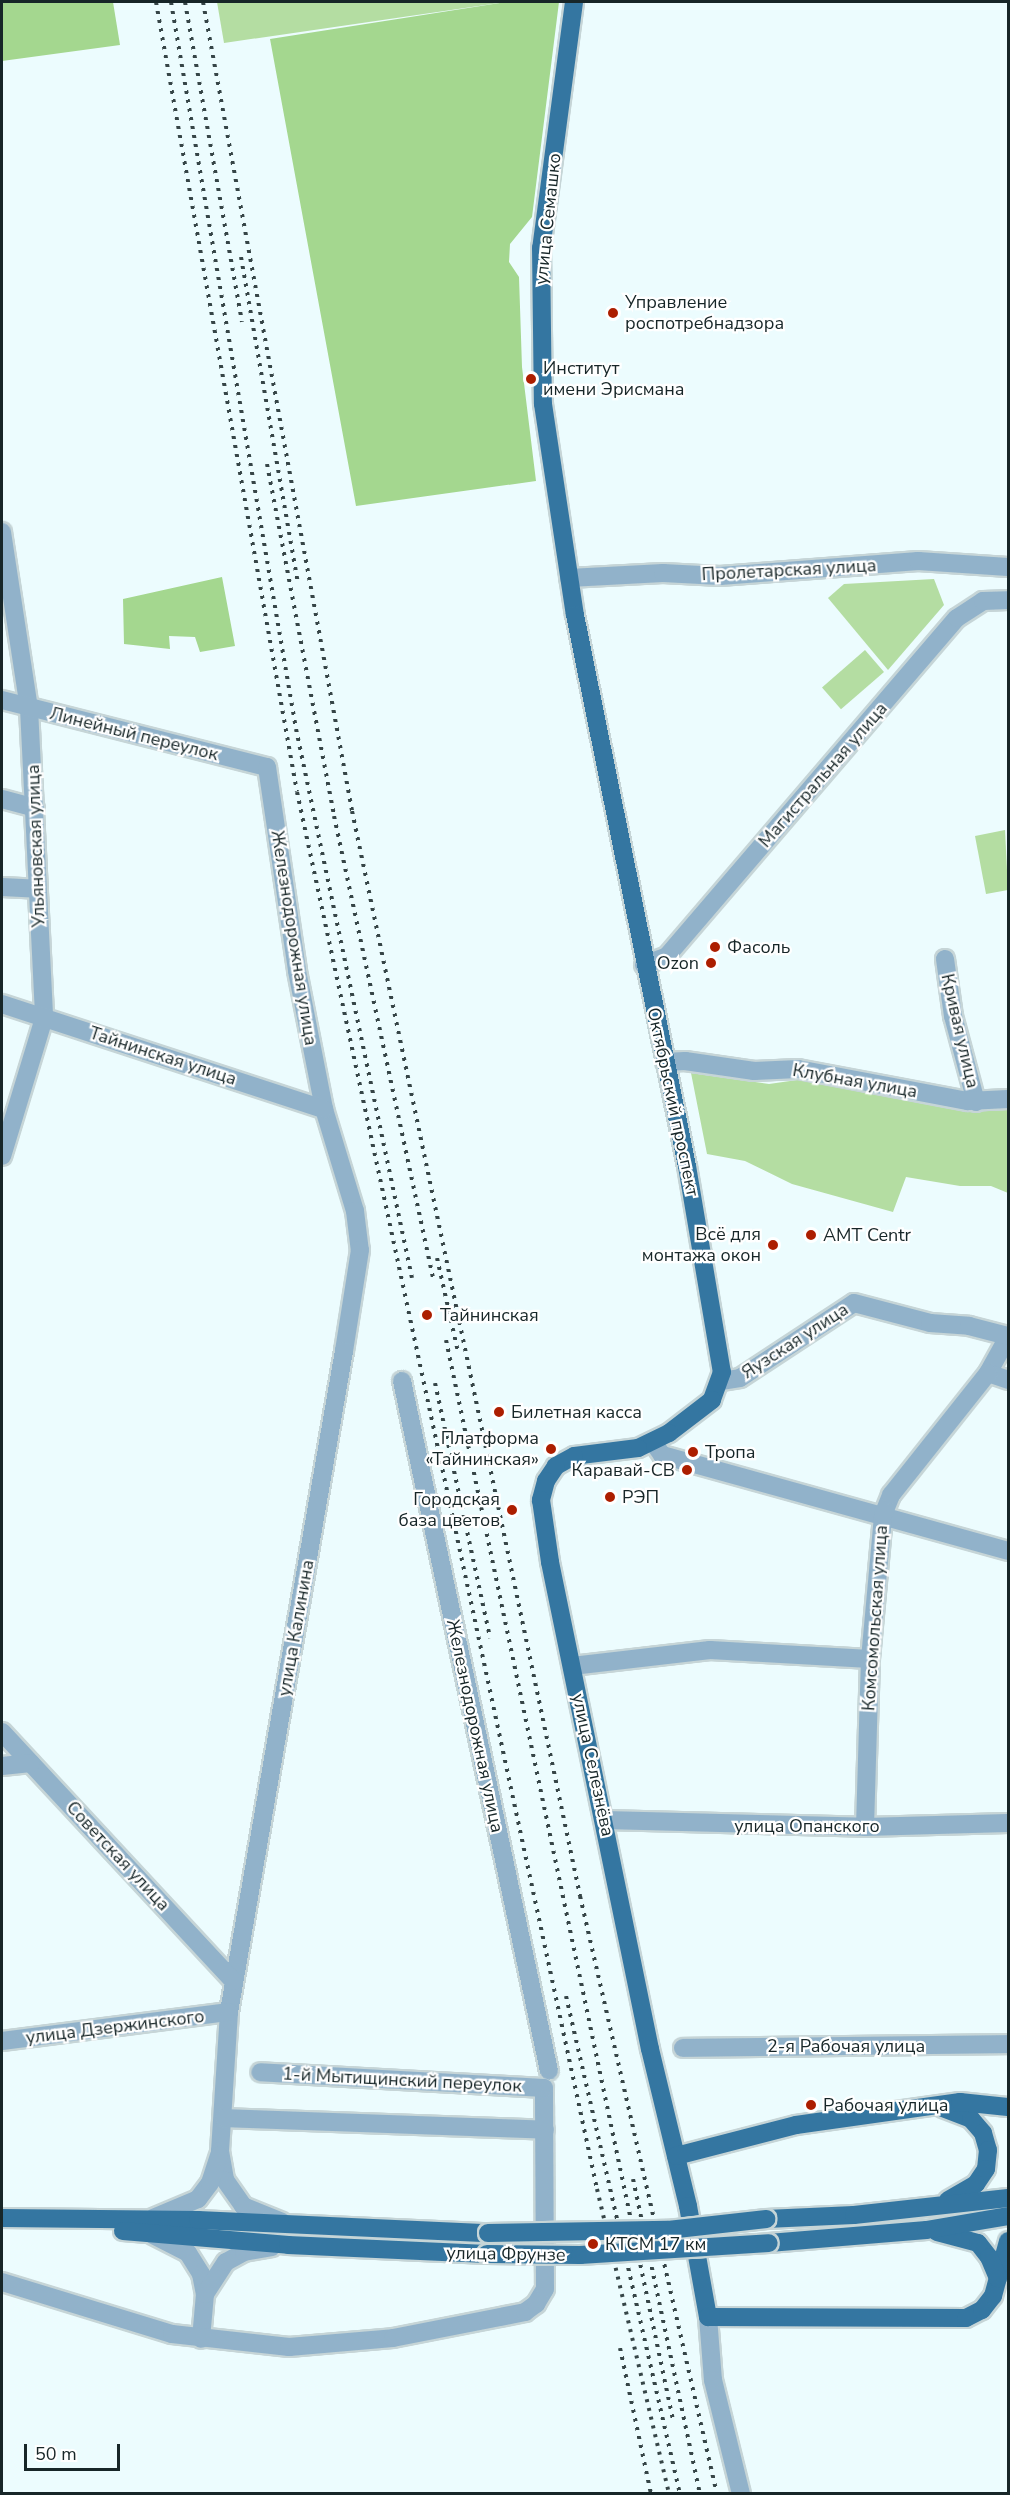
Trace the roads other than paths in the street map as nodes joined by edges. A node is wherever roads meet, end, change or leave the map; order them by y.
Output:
1 (574, 2) edge
2 (2, 532) edge
3 (1008, 567) edge
4 (569, 578) junction
5 (1008, 600) edge
6 (575, 615) joint
7 (2, 700) edge
8 (30, 708) junction
9 (267, 766) joint
10 (2, 799) edge
11 (35, 808) junction
12 (2, 887) edge
13 (37, 889) junction
14 (945, 959) dead end
15 (644, 965) junction
16 (2, 1004) edge
17 (44, 1018) junction
18 (665, 1062) junction
19 (1008, 1100) edge
20 (976, 1102) junction
21 (324, 1109) junction
22 (2, 1156) edge
23 (1008, 1336) edge
24 (988, 1373) junction
25 (1008, 1380) edge
26 (402, 1381) dead end
27 (721, 1381) junction
28 (653, 1442) junction
29 (883, 1515) junction
30 (1008, 1551) edge
31 (870, 1659) junction
32 (572, 1666) junction
33 (2, 1732) edge
34 (31, 1763) junction
35 (2, 1766) edge
36 (605, 1820) junction
37 (1008, 1823) edge
38 (865, 1827) junction
39 (233, 1981) junction
40 (229, 2012) junction
41 (2, 2042) edge
42 (1008, 2044) edge
43 (683, 2048) dead end
44 (260, 2072) dead end
45 (547, 2080) junction
46 (935, 2106) junction
47 (1008, 2107) edge
48 (224, 2118) junction
49 (545, 2130) junction
50 (220, 2151) junction
51 (676, 2156) junction
52 (1008, 2198) edge
53 (926, 2209) junction
54 (1008, 2216) edge
55 (2, 2218) edge
56 (147, 2226) junction
57 (291, 2226) junction
58 (926, 2230) junction
59 (2, 2231) edge
60 (1008, 2241) edge
61 (288, 2245) junction
62 (999, 2280) junction
63 (2, 2282) edge
64 (205, 2294) junction
65 (708, 2318) junction
66 (201, 2339) junction
67 (741, 2493) edge

1 - 4 main road, улица Семашко
2 - 8 street, Ульяновская улица
3 - 4 street, Пролетарская улица
4 - 6 main road, улица Семашко
5 - 15 street, Магистральная улица
6 - 15 main road, Октябрьский проспект
7 - 8 street, Линейный переулок
8 - 9 street, Линейный переулок
8 - 11 street, Ульяновская улица
9 - 21 street, Железнодорожная улица
10 - 11 street
11 - 13 street, Ульяновская улица
12 - 13 street
13 - 17 street, Ульяновская улица
14 - 20 street, Кривая улица
15 - 18 main road, Октябрьский проспект
16 - 17 street, Тайнинская улица
17 - 21 street, Тайнинская улица
17 - 22 street, Ульяновская улица
18 - 20 street, Клубная улица
18 - 27 main road, Октябрьский проспект
19 - 20 street, Клубная улица
21 - 39 street, улица Калинина
23 - 24 street, Яузская улица
23 - 27 street, Яузская улица
24 - 25 street
24 - 29 street, Комсомольская улица
26 - 45 street, Железнодорожная улица
27 - 28 main road
28 - 29 street
28 - 32 main road, улица Селезнёва
29 - 30 street
29 - 31 street, Комсомольская улица
31 - 32 street
31 - 38 street, Комсомольская улица
32 - 36 main road, улица Селезнёва
33 - 34 street, Советская улица
34 - 35 street
34 - 39 street, Советская улица
36 - 38 street, улица Опанского
36 - 51 main road, улица Селезнёва
37 - 38 street, улица Опанского
39 - 40 street, улица Калинина
40 - 41 street, улица Дзержинского
40 - 48 street, улица Калинина
42 - 43 street, 2-я Рабочая улица
44 - 45 street, 1-й Мытищинский переулок
45 - 49 street, Железнодорожная улица
46 - 47 main road
46 - 51 main road
46 - 53 main road
48 - 49 street
48 - 50 street, улица Калинина
49 - 66 street, Железнодорожная улица
50 - 56 street
50 - 57 street
51 - 65 main road, улица Селезнёва
52 - 53 main road, улица Фрунзе
53 - 57 main road, улица Фрунзе, bridge
54 - 58 main road, улица Фрунзе
55 - 56 main road, улица Фрунзе
56 - 57 main road, улица Фрунзе
56 - 59 main road, улица Фрунзе
56 - 61 main road, улица Фрунзе
56 - 64 street
58 - 61 main road, улица Фрунзе, bridge
58 - 62 main road
60 - 62 main road
61 - 64 street
62 - 65 main road
63 - 66 street, Железнодорожная улица
64 - 66 street
65 - 67 street

